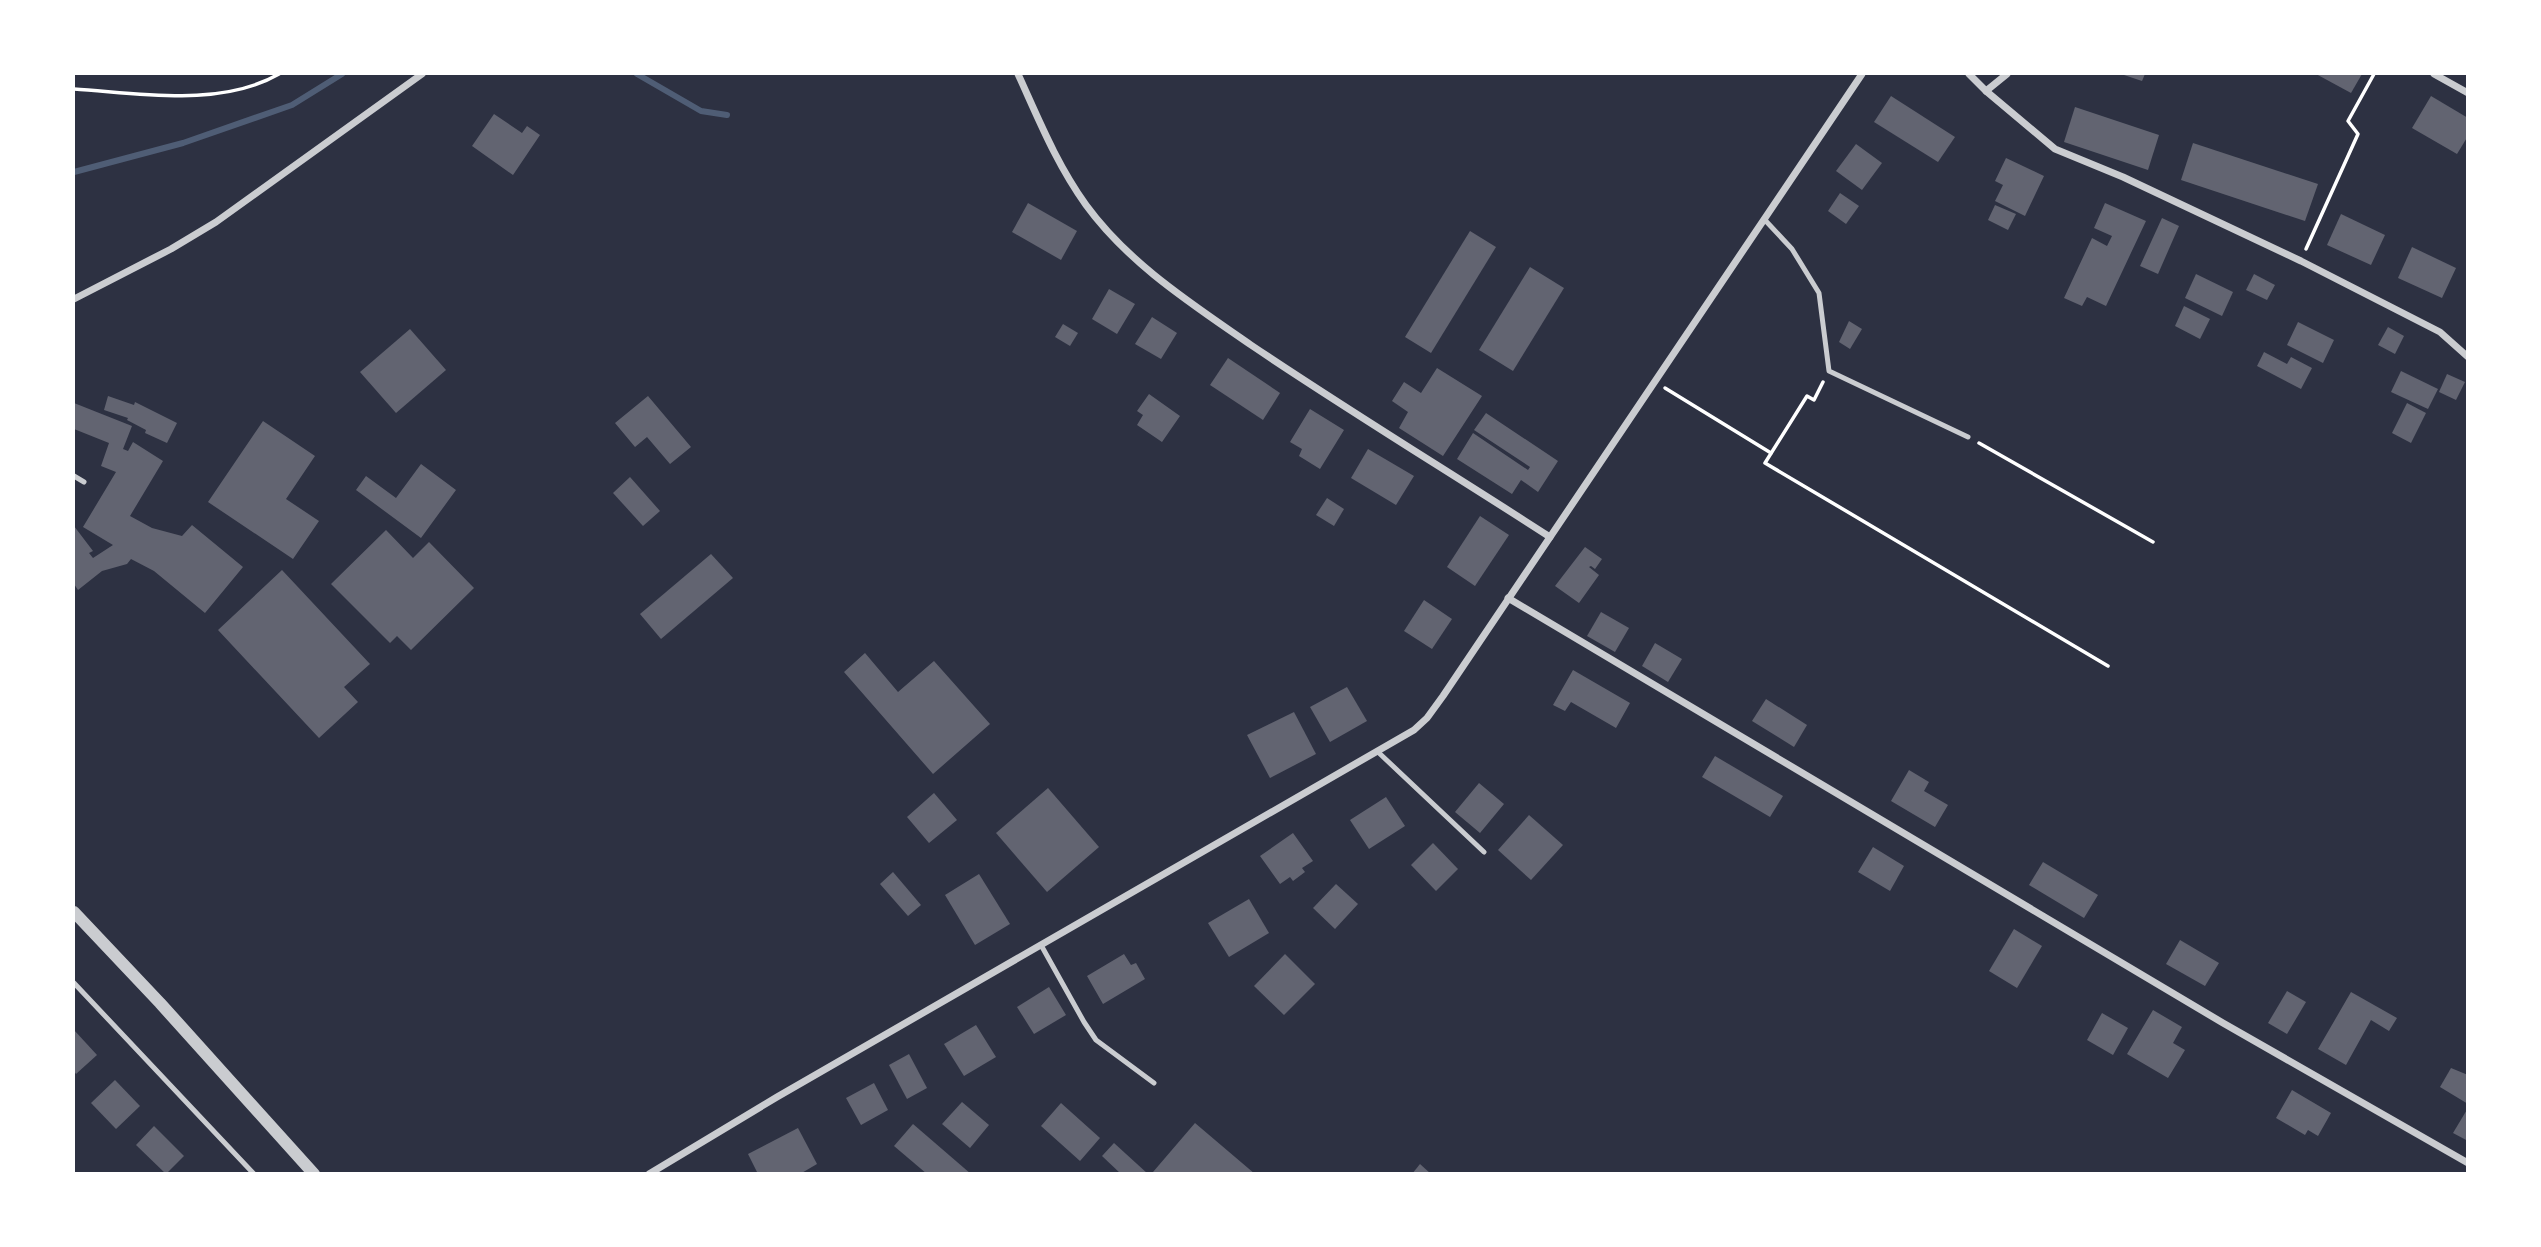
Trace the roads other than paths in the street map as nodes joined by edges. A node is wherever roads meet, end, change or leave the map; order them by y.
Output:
1 (422, 74) edge
2 (1018, 74) edge
3 (1862, 74) edge
4 (1969, 74) edge
5 (2007, 74) edge
6 (2434, 74) edge
7 (1986, 91) junction
8 (2468, 93) edge
9 (1764, 219) junction
10 (74, 299) edge
11 (2468, 357) edge
12 (1968, 437) road end
13 (74, 476) edge
14 (84, 482) dead end
15 (1550, 537) junction
16 (1508, 598) junction
17 (1378, 752) junction
18 (1485, 852) dead end
19 (74, 912) edge
20 (1041, 946) junction
21 (74, 983) edge
22 (1154, 1083) dead end
23 (2468, 1163) edge
24 (254, 1174) edge
25 (314, 1174) edge
26 (649, 1174) edge

1 - 10 street
2 - 15 street
3 - 9 street
4 - 7 street
5 - 7 street
6 - 8 street
7 - 11 street
9 - 12 lane
9 - 15 street
13 - 14 lane
15 - 16 street
16 - 17 street
16 - 23 street
17 - 18 lane
17 - 20 street
19 - 25 street
20 - 22 lane
20 - 26 street
21 - 24 lane

